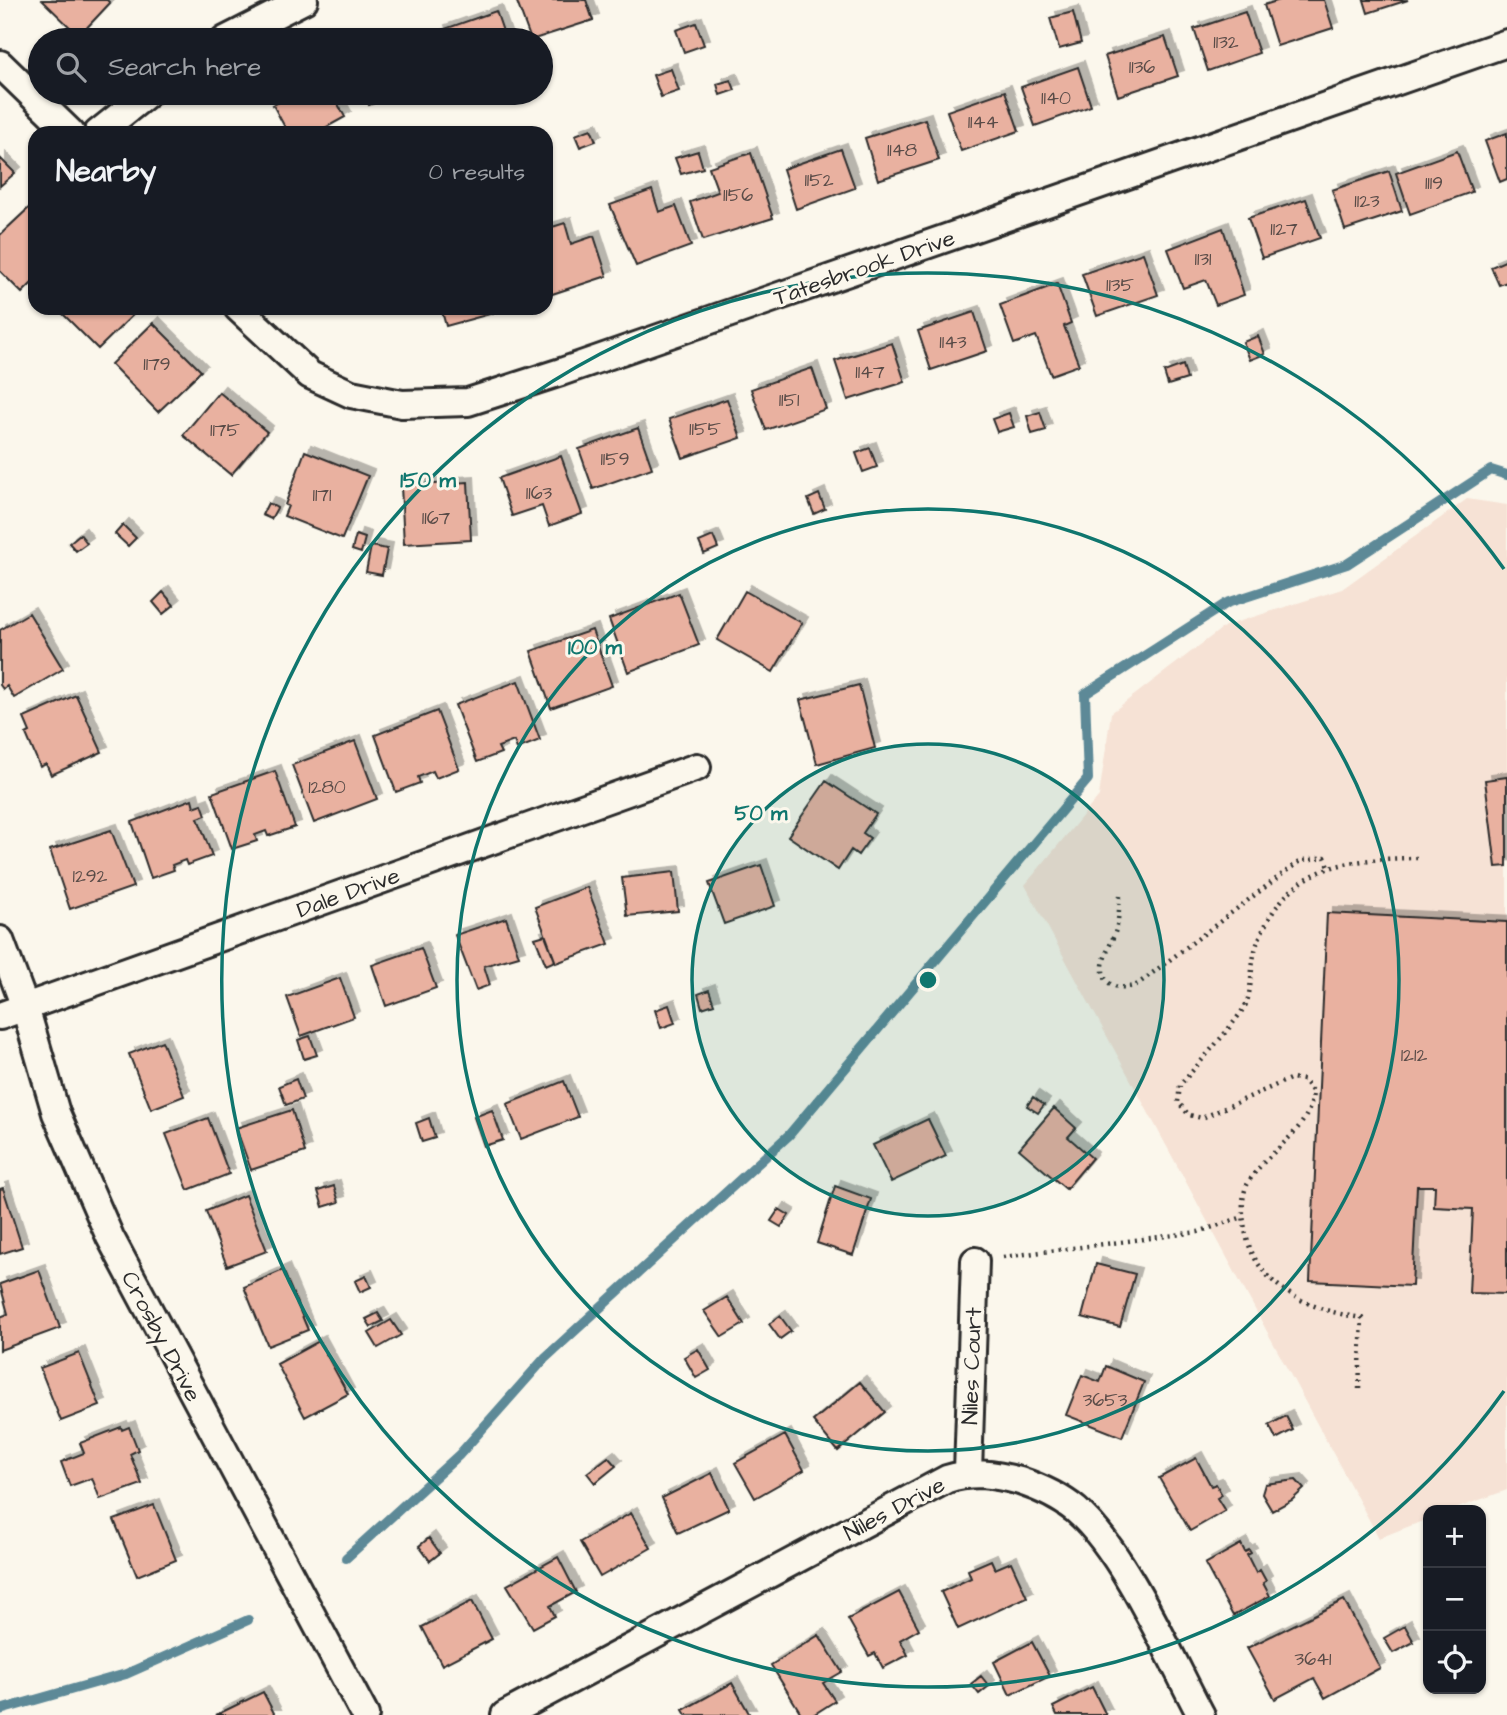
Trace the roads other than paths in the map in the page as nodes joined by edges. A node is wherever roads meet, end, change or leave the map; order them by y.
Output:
1 (304, 0) edge
2 (249, 28) edge
3 (1507, 43) edge
4 (0, 64) edge
5 (28, 91) edge
6 (42, 105) edge
7 (133, 105) edge
8 (64, 126) edge
9 (107, 126) edge
10 (246, 315) edge
11 (697, 767) dead end
12 (0, 940) edge
13 (25, 1007) junction
14 (0, 1016) edge
15 (975, 1261) road end
16 (968, 1472) junction
17 (365, 1715) edge
18 (505, 1715) edge
19 (1201, 1715) edge

1 - 2 street
3 - 10 street, Tatesbrook Drive
4 - 5 street
6 - 8 street
7 - 9 street
11 - 13 street, Dale Drive
12 - 13 street, Crosby Drive
13 - 14 street, Dale Drive
13 - 17 street, Crosby Drive
15 - 16 street, Niles Court
16 - 18 street, Niles Drive
16 - 19 street, Niles Drive

